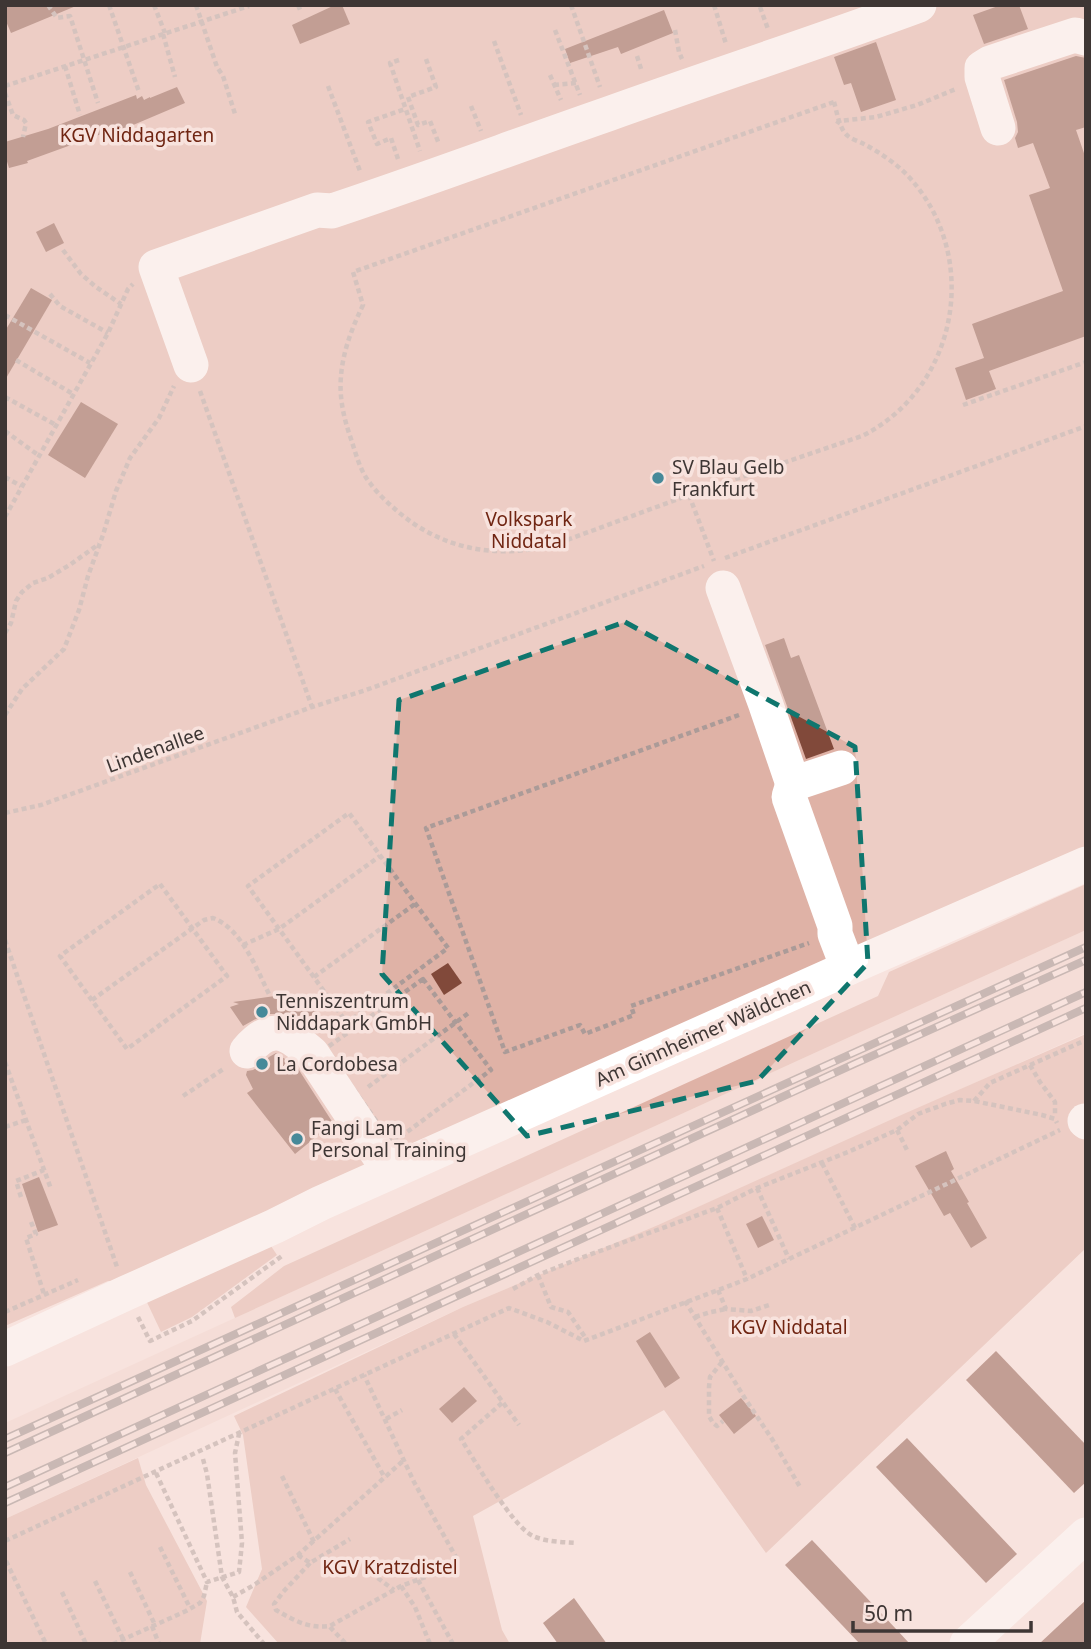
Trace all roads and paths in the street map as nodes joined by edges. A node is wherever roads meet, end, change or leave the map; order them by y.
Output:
1 (48, 5) edge
2 (108, 5) edge
3 (154, 5) edge
4 (196, 5) edge
5 (298, 5) edge
6 (571, 5) edge
7 (714, 5) edge
8 (919, 5) edge
9 (249, 6) edge
10 (301, 12) dead end
11 (202, 21) junction
12 (555, 30) dead end
13 (164, 33) junction
14 (1086, 38) edge
15 (494, 41) dead end
16 (123, 47) junction
17 (426, 59) dead end
18 (85, 60) junction
19 (399, 60) dead end
20 (65, 66) junction
21 (735, 70) junction
22 (175, 77) dead end
23 (982, 78) junction
24 (576, 83) junction
25 (555, 85) dead end
26 (5, 86) edge
27 (328, 86) dead end
28 (139, 92) dead end
29 (5, 93) edge
30 (98, 103) dead end
31 (596, 108) junction
32 (405, 109) junction
33 (235, 114) dead end
34 (80, 115) dead end
35 (838, 123) junction
36 (998, 128) dead end
37 (23, 137) dead end
38 (532, 141) junction
39 (429, 178) junction
40 (370, 198) junction
41 (63, 250) dead end
42 (156, 267) junction
43 (50, 294) dead end
44 (121, 304) junction
45 (5, 315) edge
46 (108, 333) junction
47 (16, 360) dead end
48 (189, 360) junction
49 (1086, 362) edge
50 (90, 363) junction
51 (73, 394) junction
52 (5, 397) edge
53 (963, 405) dead end
54 (56, 425) junction
55 (5, 431) edge
56 (39, 456) junction
57 (5, 477) edge
58 (21, 486) junction
59 (689, 495) junction
60 (5, 517) edge
61 (100, 544) junction
62 (723, 589) joint
63 (5, 633) edge
64 (766, 705) junction
65 (5, 715) edge
66 (841, 768) dead end
67 (793, 784) junction
68 (5, 813) edge
69 (380, 856) junction
70 (1086, 864) edge
71 (415, 904) junction
72 (192, 928) junction
73 (279, 929) junction
74 (835, 934) junction
75 (5, 940) edge
76 (243, 945) junction
77 (848, 968) junction
78 (314, 977) junction
79 (270, 996) dead end
80 (92, 1000) junction
81 (470, 1012) dead end
82 (347, 1023) junction
83 (456, 1023) junction
84 (1086, 1040) edge
85 (309, 1051) junction
86 (240, 1057) joint
87 (5, 1062) edge
88 (1030, 1065) junction
89 (8, 1078) edge
90 (183, 1096) dead end
91 (351, 1099) junction
92 (974, 1101) junction
93 (26, 1120) junction
94 (1075, 1121) edge
95 (5, 1127) edge
96 (897, 1130) junction
97 (908, 1152) dead end
98 (822, 1163) junction
99 (44, 1170) junction
100 (390, 1172) junction
101 (757, 1188) junction
102 (51, 1189) dead end
103 (21, 1197) dead end
104 (717, 1208) junction
105 (32, 1222) dead end
106 (855, 1228) junction
107 (281, 1258) dead end
108 (789, 1259) junction
109 (538, 1275) junction
110 (747, 1279) junction
111 (78, 1280) dead end
112 (513, 1289) dead end
113 (718, 1290) junction
114 (44, 1294) junction
115 (685, 1301) junction
116 (131, 1302) junction
117 (772, 1304) dead end
118 (726, 1309) junction
119 (5, 1312) edge
120 (695, 1317) junction
121 (454, 1334) junction
122 (587, 1340) junction
123 (5, 1349) edge
124 (722, 1362) junction
125 (365, 1375) junction
126 (335, 1389) junction
127 (502, 1403) junction
128 (402, 1410) dead end
129 (386, 1419) junction
130 (723, 1420) dead end
131 (519, 1425) dead end
132 (239, 1434) junction
133 (203, 1459) dead end
134 (404, 1460) junction
135 (156, 1472) junction
136 (282, 1476) dead end
137 (385, 1478) junction
138 (800, 1487) dead end
139 (1086, 1535) edge
140 (350, 1539) dead end
141 (5, 1541) edge
142 (314, 1542) junction
143 (577, 1543) dead end
144 (160, 1547) dead end
145 (298, 1555) junction
146 (6, 1561) edge
147 (310, 1563) junction
148 (364, 1568) dead end
149 (130, 1572) dead end
150 (222, 1577) junction
151 (418, 1580) junction
152 (95, 1581) dead end
153 (207, 1582) junction
154 (401, 1586) junction
155 (394, 1590) junction
156 (62, 1592) dead end
157 (233, 1597) junction
158 (190, 1608) junction
159 (153, 1625) junction
160 (330, 1626) junction
161 (123, 1639) junction
162 (46, 1644) edge
163 (86, 1644) edge
164 (113, 1644) edge
165 (159, 1644) edge
166 (264, 1644) edge
167 (346, 1644) edge
168 (430, 1644) edge
169 (453, 1644) edge
170 (967, 1644) edge

1 - 18 path
2 - 16 path
3 - 13 path
4 - 11 path
5 - 10 path
6 - 31 path
7 - 21 path
8 - 21 street
9 - 11 path
11 - 13 path
11 - 33 path
12 - 24 path
13 - 16 path
13 - 22 path
14 - 23 street
15 - 38 path
16 - 18 path
16 - 28 path
17 - 39 path
18 - 20 path
18 - 30 path
19 - 32 path
20 - 26 path
20 - 34 path
21 - 31 street
23 - 35 path
23 - 36 street
24 - 25 path
24 - 31 path
27 - 40 path
29 - 37 path
31 - 38 street
32 - 39 path
32 - 39 path
35 - 59 path
35 - 59 path
38 - 39 street
39 - 40 street
40 - 42 street
41 - 44 path
42 - 44 path
42 - 48 street
43 - 46 path
44 - 46 path
45 - 50 path
46 - 50 path
47 - 51 path
48 - 61 path
48 - 68 path, Lindenallee
49 - 53 path
50 - 51 path
51 - 54 path
52 - 54 path
54 - 56 path
55 - 56 path
56 - 58 path
57 - 58 path
58 - 60 path
59 - 62 path
61 - 63 path
61 - 65 path
62 - 64 street
64 - 67 street
64 - 74 path
66 - 67 street
67 - 74 street
69 - 71 path
69 - 73 path
69 - 73 path
70 - 77 street, Am Ginnheimer Wäldchen
71 - 78 path
71 - 82 path
72 - 76 path
72 - 80 path
72 - 80 path
72 - 80 path
73 - 76 path
73 - 78 path
74 - 77 street
75 - 116 path
76 - 79 path
77 - 100 street, Am Ginnheimer Wäldchen
78 - 82 path
81 - 83 path
82 - 85 path
83 - 91 path
83 - 91 path
83 - 91 path
84 - 88 path
85 - 86 street
85 - 91 street
86 - 90 path
87 - 89 path
88 - 92 path
88 - 94 path
89 - 93 path
91 - 100 street
92 - 94 path
92 - 96 path
93 - 95 path
93 - 99 path
94 - 106 path
96 - 97 path
96 - 98 path
98 - 101 path
98 - 106 path
99 - 102 path
99 - 103 path
100 - 116 street, Am Ginnheimer Wäldchen
101 - 104 path
101 - 108 path
104 - 109 path
104 - 110 path
105 - 114 path
106 - 108 path
107 - 116 path
108 - 110 path
109 - 112 path
109 - 122 path
110 - 113 path
111 - 114 path
113 - 115 path
113 - 118 path
114 - 119 path
115 - 120 path
115 - 122 path
116 - 123 street, Am Ginnheimer Wäldchen
117 - 118 path
118 - 120 path
120 - 124 path
121 - 122 path
121 - 125 path
121 - 127 path
124 - 130 path
124 - 138 path
125 - 126 path
125 - 129 path
126 - 132 path
126 - 137 path
127 - 131 path
127 - 143 path
128 - 129 path
129 - 134 path
132 - 135 path
132 - 150 path
133 - 150 path
134 - 137 path
134 - 151 path
135 - 141 path
135 - 153 path
136 - 142 path
137 - 142 path
139 - 170 street
140 - 147 path
142 - 145 path
144 - 158 path
145 - 147 path
145 - 157 path
146 - 162 path
147 - 160 path
148 - 155 path
149 - 159 path
150 - 153 path
150 - 157 path
151 - 154 path
151 - 169 path
152 - 161 path
153 - 158 path
154 - 155 path
154 - 168 path
155 - 160 path
156 - 163 path
157 - 166 path
158 - 159 path
159 - 161 path
159 - 165 path
160 - 167 path
161 - 164 path

